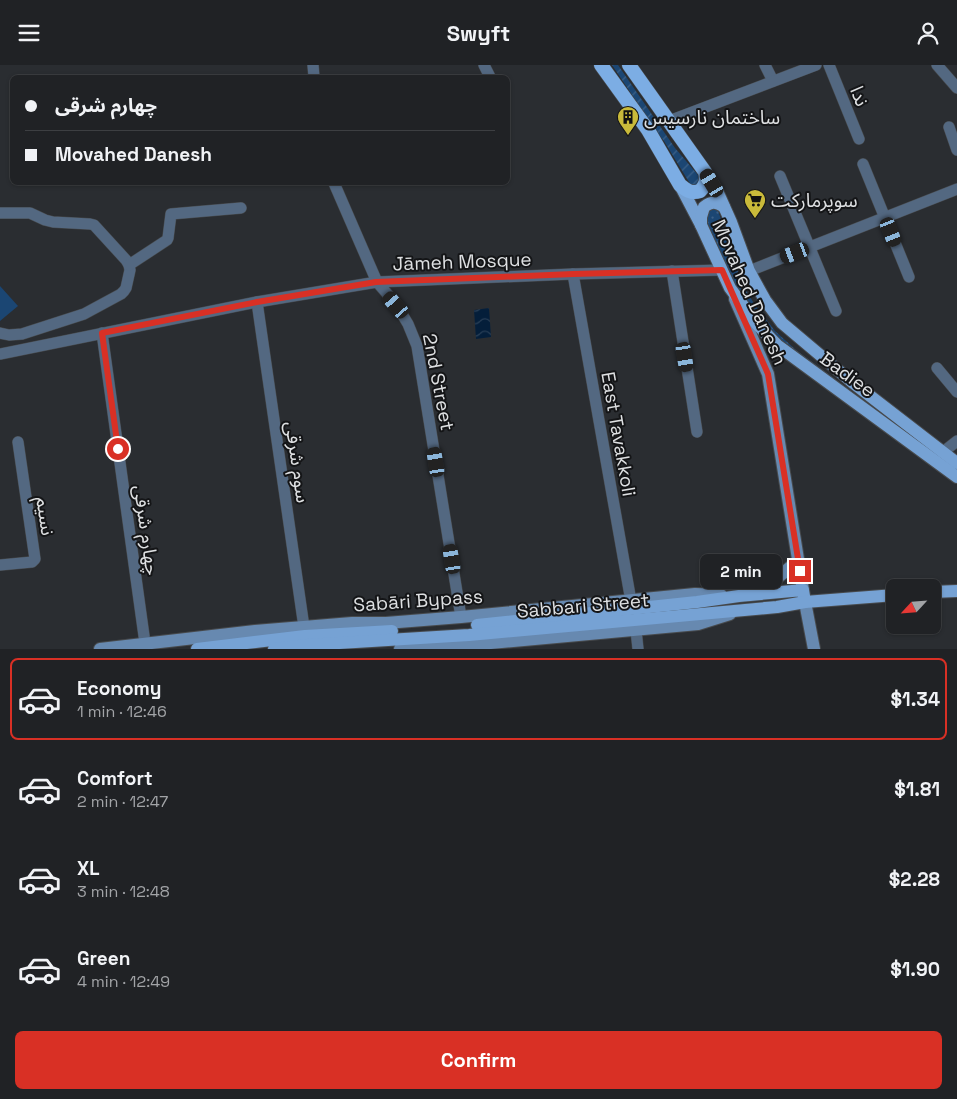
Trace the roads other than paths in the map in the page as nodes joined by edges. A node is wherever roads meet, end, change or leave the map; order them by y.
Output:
1 (601, 65) edge
2 (630, 65) edge
3 (765, 65) edge
4 (816, 65) edge
5 (829, 65) edge
6 (937, 65) edge
7 (773, 81) junction
8 (957, 88) edge
9 (669, 121) junction
10 (949, 127) dead end
11 (859, 139) dead end
12 (957, 150) edge
13 (863, 164) dead end
14 (705, 172) junction
15 (780, 176) dead end
16 (335, 185) edge
17 (680, 185) junction
18 (957, 189) edge
19 (724, 207) junction
20 (241, 208) dead end
21 (0, 213) edge
22 (885, 217) junction
23 (701, 225) junction
24 (810, 247) junction
25 (129, 265) junction
26 (722, 270) junction
27 (672, 271) junction
28 (749, 271) junction
29 (573, 274) junction
30 (909, 277) dead end
31 (376, 282) junction
32 (730, 288) junction
33 (257, 302) junction
34 (836, 311) dead end
35 (0, 333) edge
36 (102, 333) junction
37 (0, 354) edge
38 (937, 369) dead end
39 (957, 392) edge
40 (697, 432) dead end
41 (957, 441) edge
42 (18, 442) dead end
43 (944, 452) junction
44 (957, 463) edge
45 (957, 477) edge
46 (798, 561) junction
47 (0, 565) edge
48 (957, 591) edge
49 (941, 592) edge
50 (739, 595) junction
51 (886, 595) edge
52 (804, 596) junction
53 (630, 601) junction
54 (741, 610) junction
55 (461, 617) junction
56 (304, 627) junction
57 (636, 630) junction
58 (145, 643) junction
59 (469, 647) edge
60 (100, 649) edge
61 (196, 649) edge
62 (274, 649) edge
63 (400, 649) edge
64 (638, 649) edge
65 (814, 649) edge

1 - 17 highway, Movahed Danesh
2 - 9 highway, Movahed Danesh
3 - 7 street
4 - 7 street
5 - 11 street, ندا
6 - 8 street
7 - 9 street
9 - 14 highway, Movahed Danesh
10 - 12 street
13 - 22 street
14 - 17 highway
14 - 19 main road, Movahed Danesh
15 - 24 street
16 - 31 street, 2nd Street
17 - 23 main road, Movahed Danesh
18 - 22 street
19 - 23 main road
19 - 28 main road, Movahed Danesh
20 - 25 street
21 - 25 street
22 - 24 street
22 - 30 street
23 - 26 main road, Movahed Danesh
24 - 28 street
24 - 34 street
25 - 35 street
26 - 27 street, Jāmeh Mosque
26 - 32 main road, Movahed Danesh
27 - 29 street, Jāmeh Mosque
27 - 40 street
28 - 43 main road, Movahed Danesh
29 - 31 street, Jāmeh Mosque
29 - 53 street, East Tavakkoli
31 - 33 street, Jāmeh Mosque
31 - 55 street, 2nd Street
32 - 45 main road, Badiee
32 - 46 main road, Movahed Danesh
33 - 36 street, Jāmeh Mosque
33 - 56 street, سوم شرقی
36 - 37 street, Jāmeh Mosque
36 - 58 street, چهارم شرقی
38 - 39 street
41 - 43 street
42 - 47 street, نسیم
43 - 44 main road, Movahed Danesh
46 - 50 main road
46 - 52 main road, Movahed Danesh
48 - 49 main road
50 - 52 main road, Sabbari Street
50 - 53 main road, Sabāri Bypass
50 - 61 main road, Sabbari Street
51 - 52 main road, Sabbari Street
52 - 54 main road, Sabbari Street
52 - 65 main road, Movahed Danesh
53 - 55 main road, Sabāri Bypass
54 - 57 main road
54 - 62 main road, Sabbari Street
55 - 56 main road, Sabāri Bypass
56 - 58 main road, Sabāri Bypass
57 - 59 main road
57 - 64 street
58 - 60 main road, Sabāri Bypass
59 - 63 main road

